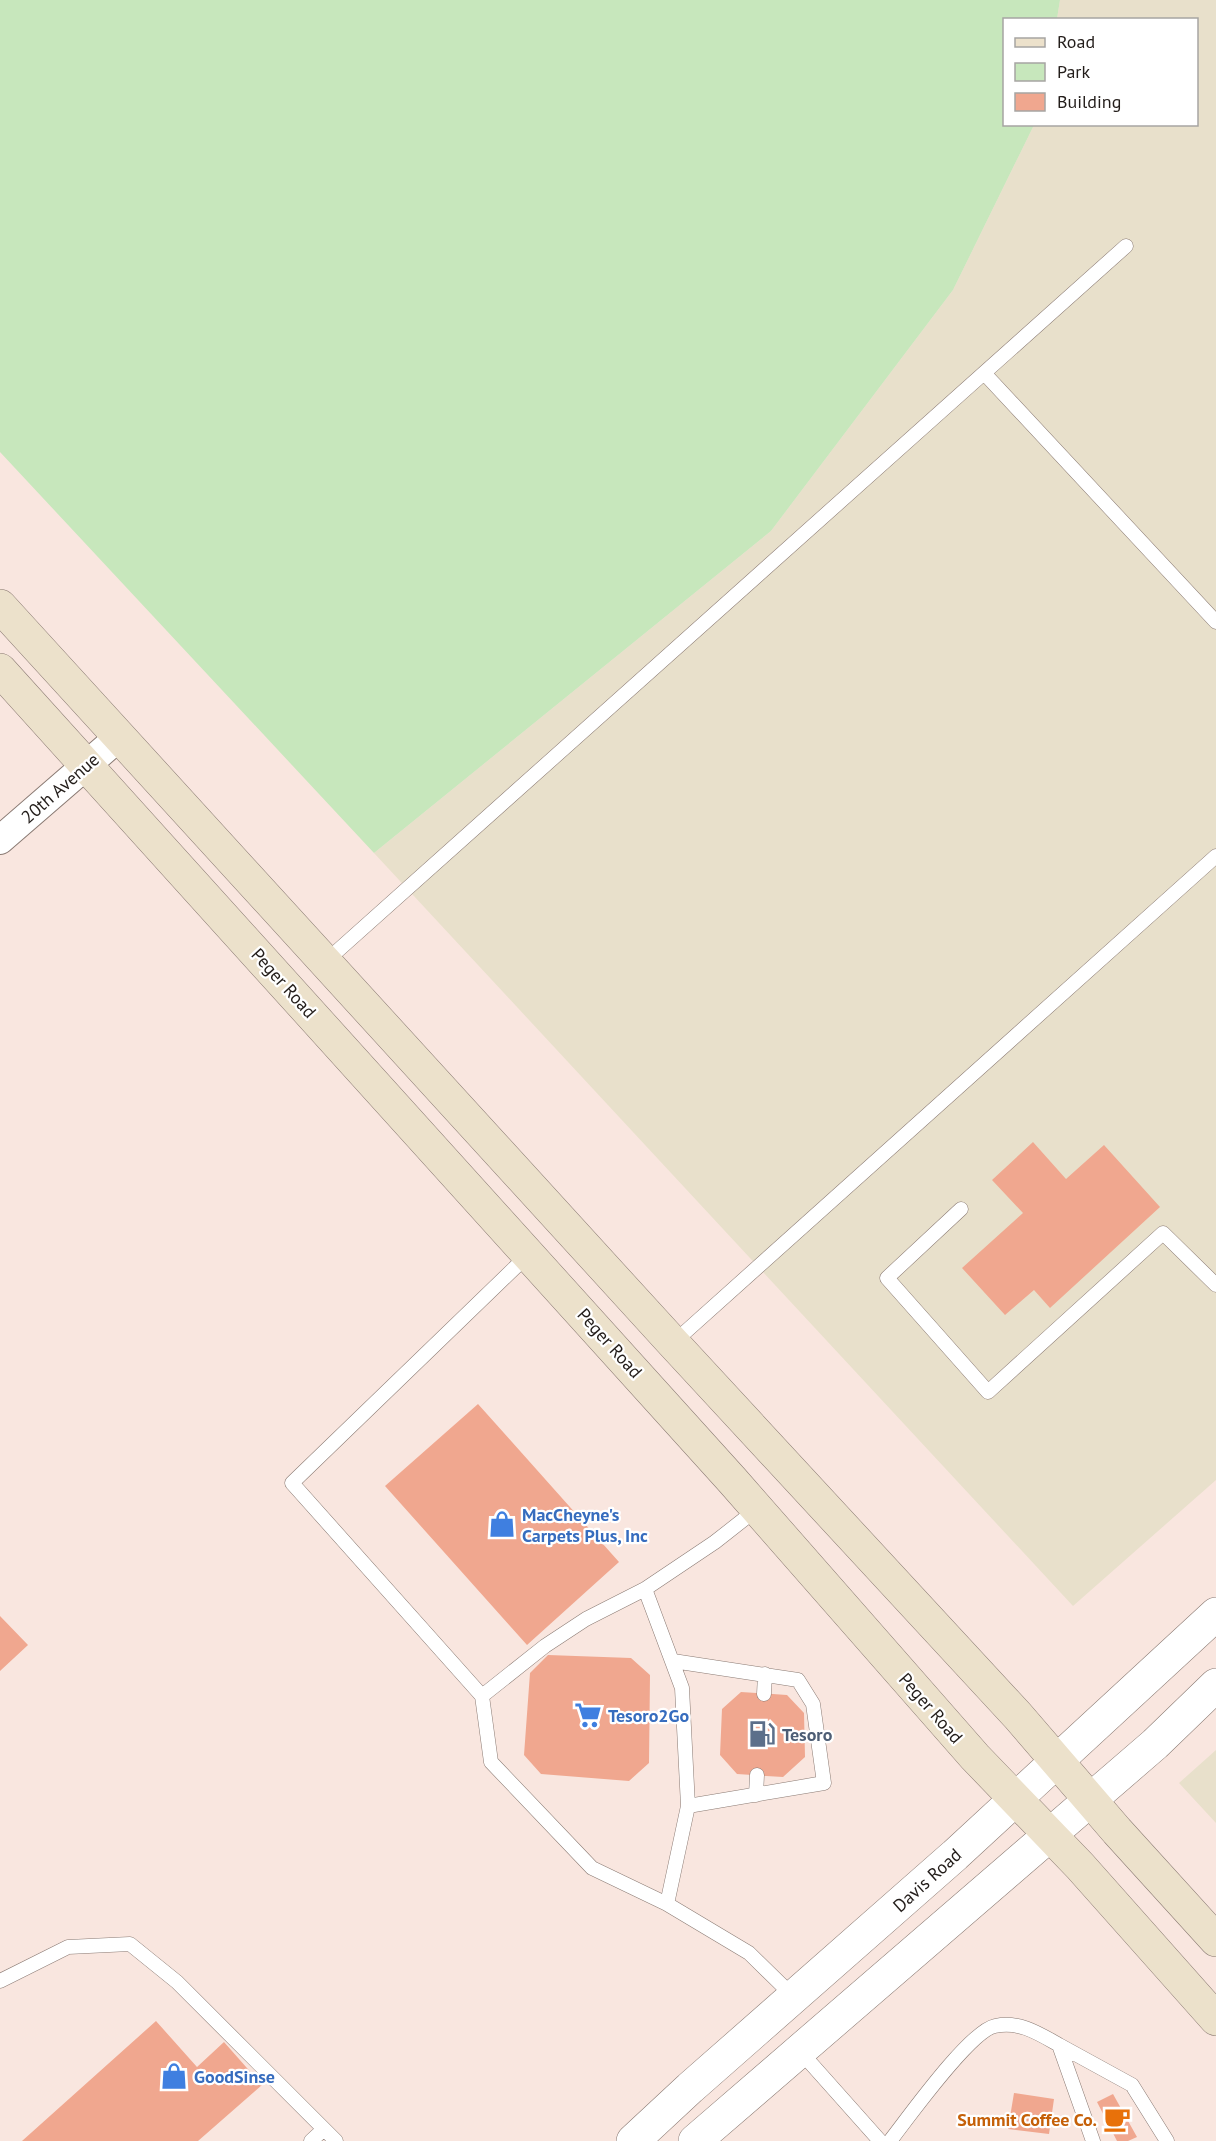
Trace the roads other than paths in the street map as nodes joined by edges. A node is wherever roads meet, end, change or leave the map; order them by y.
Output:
1 (1126, 246) dead end
2 (984, 373) junction
3 (0, 606) edge
4 (1216, 622) edge
5 (0, 670) edge
6 (120, 736) junction
7 (86, 765) junction
8 (0, 840) edge
9 (1216, 856) edge
10 (326, 962) junction
11 (961, 1209) dead end
12 (529, 1254) junction
13 (1216, 1285) edge
14 (673, 1343) junction
15 (757, 1509) junction
16 (645, 1589) junction
17 (1216, 1614) edge
18 (673, 1661) junction
19 (765, 1674) junction
20 (1216, 1685) edge
21 (764, 1694) dead end
22 (482, 1696) junction
23 (1057, 1761) junction
24 (757, 1775) dead end
25 (756, 1795) junction
26 (1015, 1799) junction
27 (1090, 1800) junction
28 (688, 1806) junction
29 (1050, 1834) junction
30 (667, 1904) junction
31 (1216, 1940) edge
32 (0, 1982) edge
33 (794, 1997) junction
34 (1216, 2019) edge
35 (1059, 2045) junction
36 (799, 2050) junction
37 (324, 2129) junction
38 (311, 2141) edge
39 (336, 2141) edge
40 (633, 2141) edge
41 (694, 2141) edge
42 (880, 2141) edge
43 (890, 2141) edge
44 (1093, 2141) edge
45 (1167, 2141) edge

1 - 2 lane
2 - 4 lane
2 - 10 lane
3 - 6 main road
5 - 7 main road, Peger Road
6 - 7 street, 20th Avenue
6 - 10 main road
7 - 8 street, 20th Avenue
7 - 12 main road, Peger Road
9 - 14 lane
10 - 14 main road
11 - 13 lane
12 - 15 main road, Peger Road
12 - 22 lane
14 - 23 main road
15 - 16 lane
15 - 26 main road, Peger Road
16 - 18 lane
16 - 22 lane
17 - 23 street, Davis Road
18 - 19 lane
18 - 28 lane
19 - 21 lane
19 - 25 lane
20 - 27 street
22 - 30 lane
23 - 26 street, Davis Road
23 - 27 main road
24 - 25 lane
25 - 28 lane
26 - 29 main road, Peger Road
26 - 33 street, Davis Road
27 - 29 street
27 - 31 main road
28 - 30 lane
29 - 34 main road, Peger Road
29 - 36 street
30 - 33 lane
32 - 37 lane
33 - 40 street, Davis Road
35 - 43 lane
35 - 44 lane
35 - 45 lane
36 - 41 street
36 - 42 lane
37 - 38 lane
37 - 39 lane

